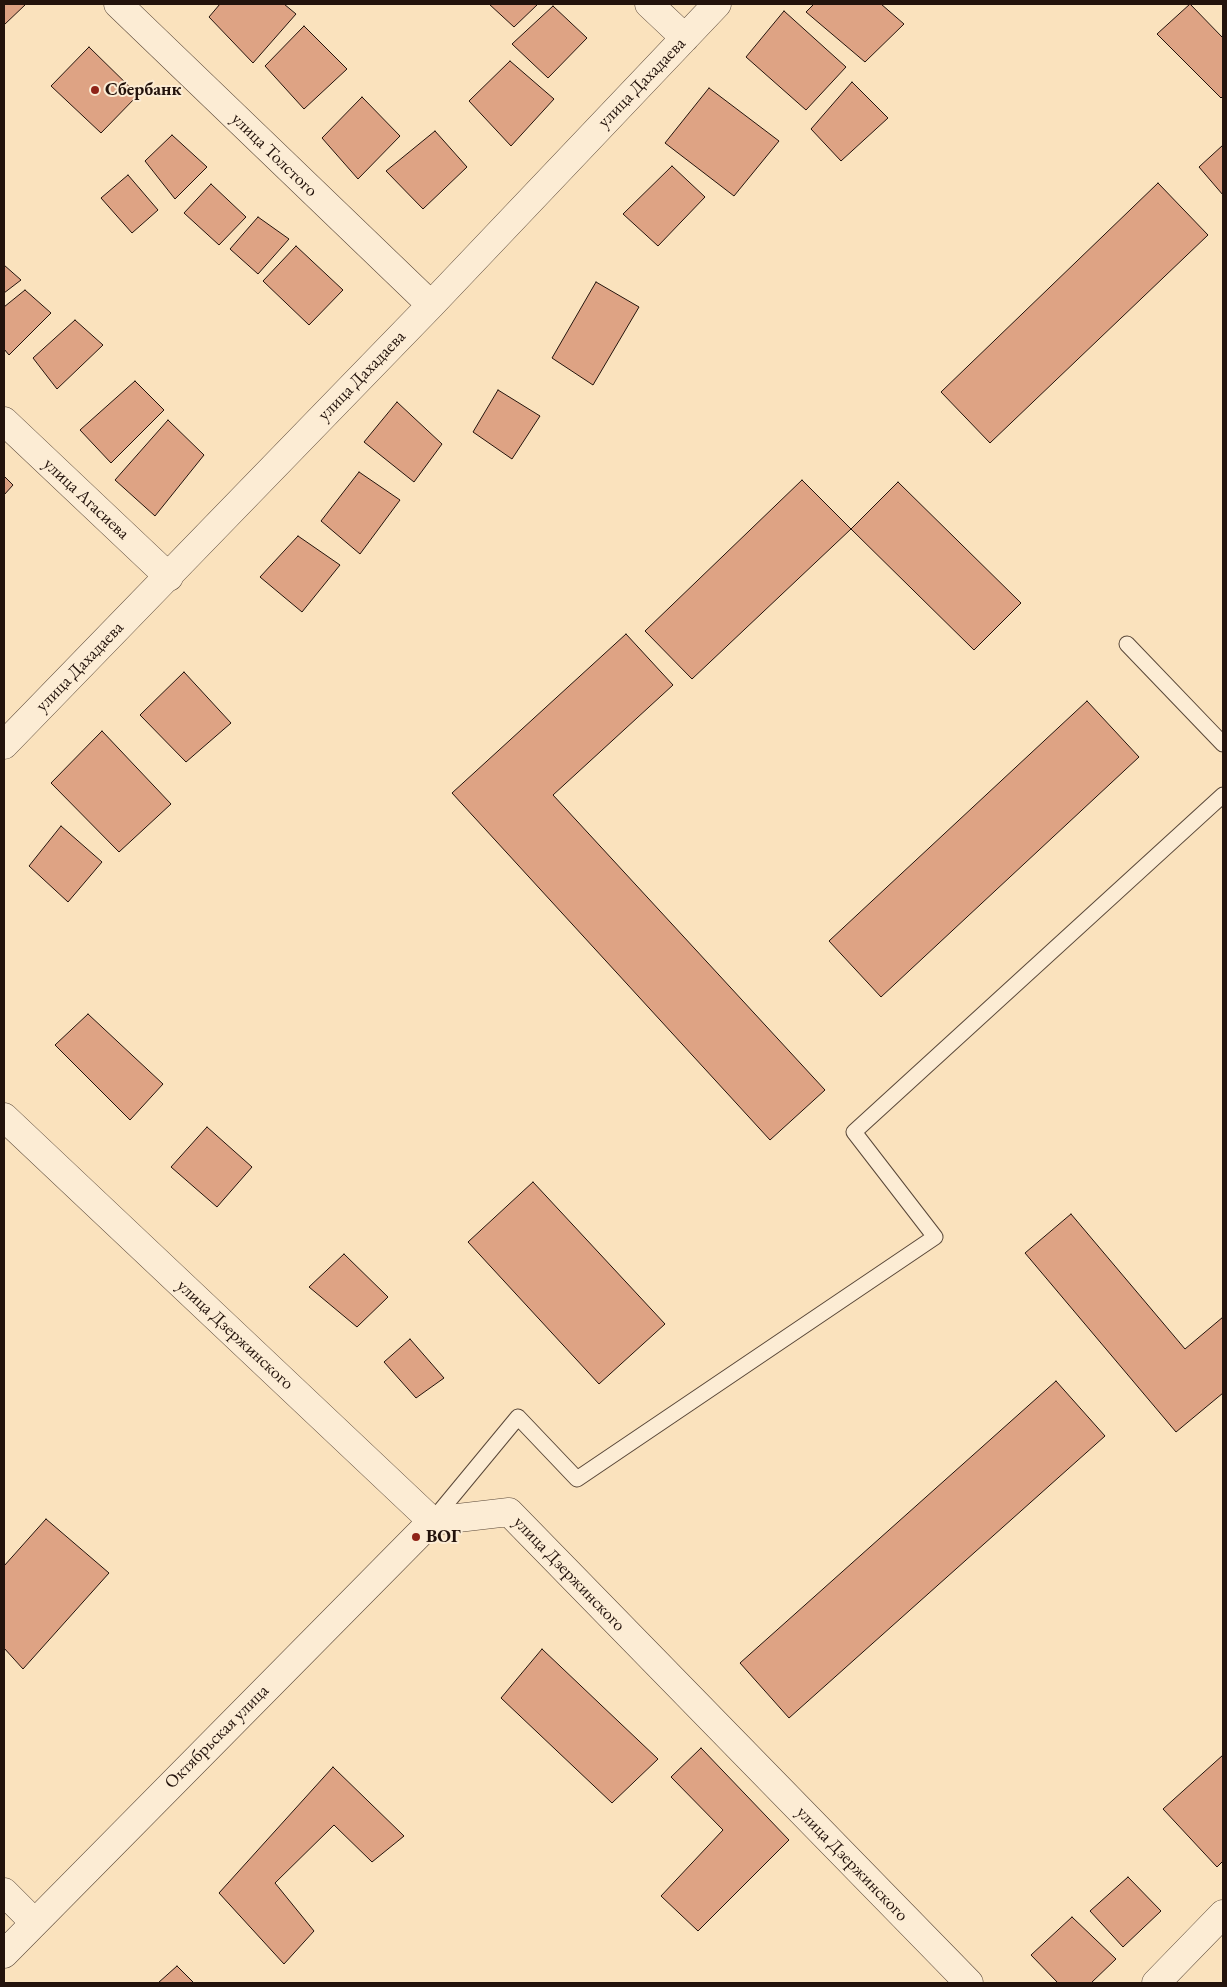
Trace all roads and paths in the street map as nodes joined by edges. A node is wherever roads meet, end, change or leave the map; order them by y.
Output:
1 (118, 4) edge
2 (649, 4) edge
3 (717, 4) edge
4 (685, 38) junction
5 (431, 305) junction
6 (4, 421) edge
7 (169, 577) junction
8 (1127, 644) dead end
9 (1223, 744) edge
10 (4, 745) edge
11 (1223, 795) edge
12 (4, 1117) edge
13 (432, 1521) junction
14 (4, 1892) edge
15 (1223, 1914) edge
16 (34, 1922) junction
17 (4, 1954) edge
18 (968, 1983) edge
19 (1156, 1983) edge

1 - 5 street, улица Толстого
2 - 4 street
3 - 4 street, улица Дахадаева
4 - 5 street, улица Дахадаева
5 - 7 street, улица Дахадаева
6 - 7 street, улица Агасиева
7 - 10 street, улица Дахадаева
8 - 9 lane
11 - 13 lane
12 - 13 street, улица Дзержинского
13 - 16 street, Октябрьская улица
13 - 18 street, улица Дзержинского
14 - 16 street
15 - 19 street
16 - 17 street, Октябрьская улица

